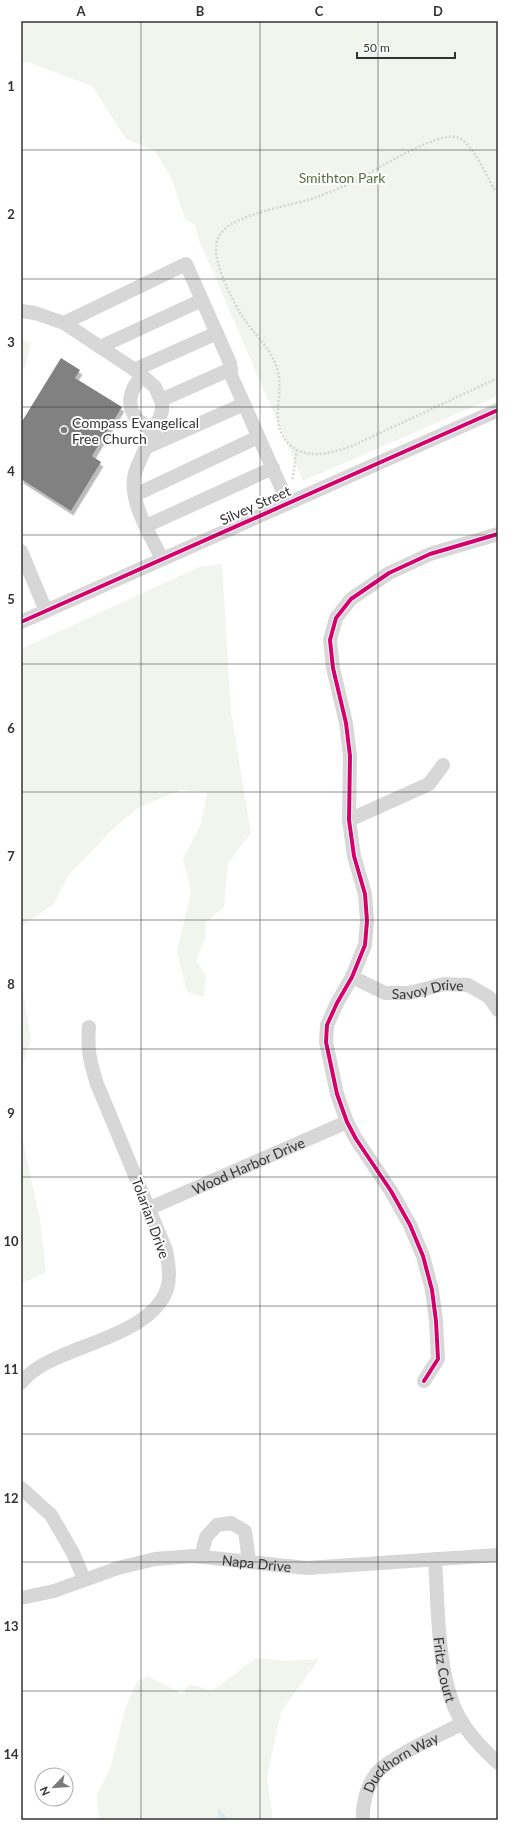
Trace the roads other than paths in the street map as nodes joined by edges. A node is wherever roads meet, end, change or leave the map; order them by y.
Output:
1 (202, 300) junction
2 (21, 311) edge
3 (64, 323) junction
4 (217, 333) junction
5 (100, 347) junction
6 (231, 369) junction
7 (138, 373) junction
8 (161, 400) junction
9 (244, 404) junction
10 (498, 410) edge
11 (155, 430) junction
12 (258, 437) junction
13 (147, 447) junction
14 (272, 468) junction
15 (134, 496) junction
16 (288, 503) junction
17 (146, 526) junction
18 (498, 534) edge
19 (21, 551) edge
20 (162, 559) junction
21 (46, 611) junction
22 (21, 622) edge
23 (443, 765) dead end
24 (349, 820) junction
25 (352, 977) junction
26 (498, 1010) edge
27 (89, 1027) dead end
28 (347, 1122) junction
29 (150, 1208) junction
30 (424, 1381) dead end
31 (21, 1383) edge
32 (21, 1488) edge
33 (498, 1555) edge
34 (201, 1557) junction
35 (435, 1559) junction
36 (249, 1561) junction
37 (84, 1579) junction
38 (21, 1598) edge
39 (463, 1723) junction
40 (498, 1763) edge
41 (363, 1820) edge

1 - 3 street
1 - 4 street
1 - 5 street
2 - 3 street
3 - 5 street
4 - 6 street
4 - 7 street
5 - 7 street
6 - 8 street
6 - 9 street
7 - 8 street
7 - 11 street
8 - 11 street
9 - 12 street
9 - 13 street
10 - 16 street, Silvey Street
11 - 13 street
12 - 14 street
12 - 15 street
13 - 15 street
14 - 16 street
14 - 17 street
15 - 17 street
16 - 20 street, Silvey Street
17 - 20 street
18 - 24 street
19 - 21 street
20 - 21 street, Silvey Street
21 - 22 street, Silvey Street
23 - 24 street
24 - 25 street
25 - 26 street, Savoy Drive
25 - 28 street
27 - 29 street, Tolarian Drive
28 - 29 street, Wood Harbor Drive
28 - 30 street
29 - 31 street, Tolarian Drive
32 - 37 street
33 - 35 street, Napa Drive
34 - 36 street, Napa Drive
34 - 36 street
34 - 37 street, Napa Drive
35 - 36 street, Napa Drive
35 - 39 street, Fritz Court
37 - 38 street, Napa Drive
39 - 40 street, Fritz Court
39 - 41 street, Duckhorn Way

